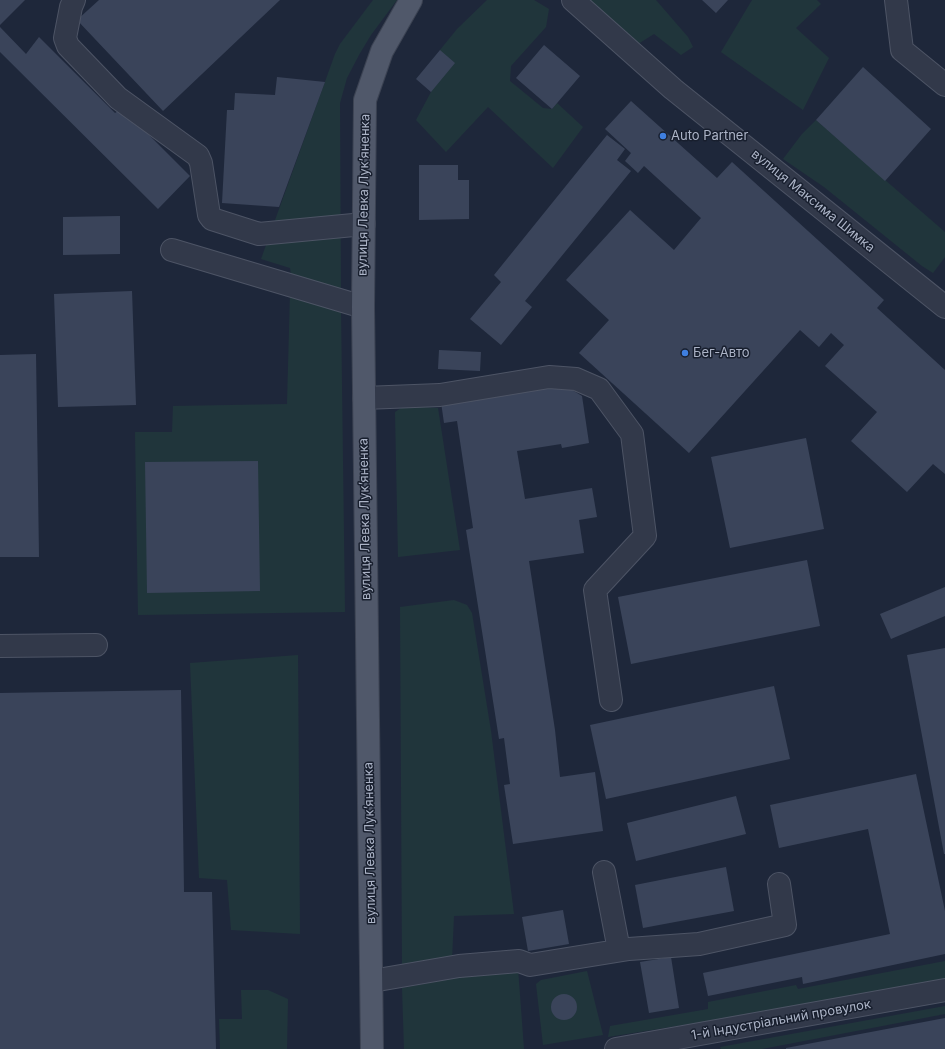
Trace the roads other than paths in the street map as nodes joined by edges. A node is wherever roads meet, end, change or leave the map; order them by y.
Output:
1 (74, 0) edge
2 (411, 0) edge
3 (573, 0) edge
4 (896, 0) edge
5 (945, 85) edge
6 (364, 224) junction
7 (172, 250) dead end
8 (363, 307) junction
9 (945, 307) edge
10 (364, 398) junction
11 (96, 645) dead end
12 (0, 646) edge
13 (612, 700) dead end
14 (604, 872) dead end
15 (779, 884) dead end
16 (619, 950) junction
17 (372, 981) junction
18 (945, 990) edge
19 (372, 1049) edge
20 (616, 1049) edge

1 - 6 street
2 - 6 main road, вулиця Левка Лукʼяненка
3 - 9 street, вулиця Максима Шимка
4 - 5 street
6 - 8 main road, вулиця Левка Лукʼяненка
7 - 8 street
8 - 10 main road, вулиця Левка Лукʼяненка
10 - 13 street
10 - 17 main road, вулиця Левка Лукʼяненка
11 - 12 street
14 - 16 street
15 - 16 street
16 - 17 street
17 - 19 main road, вулиця Левка Лукʼяненка
18 - 20 street, 1-й Індустріальний провулок

